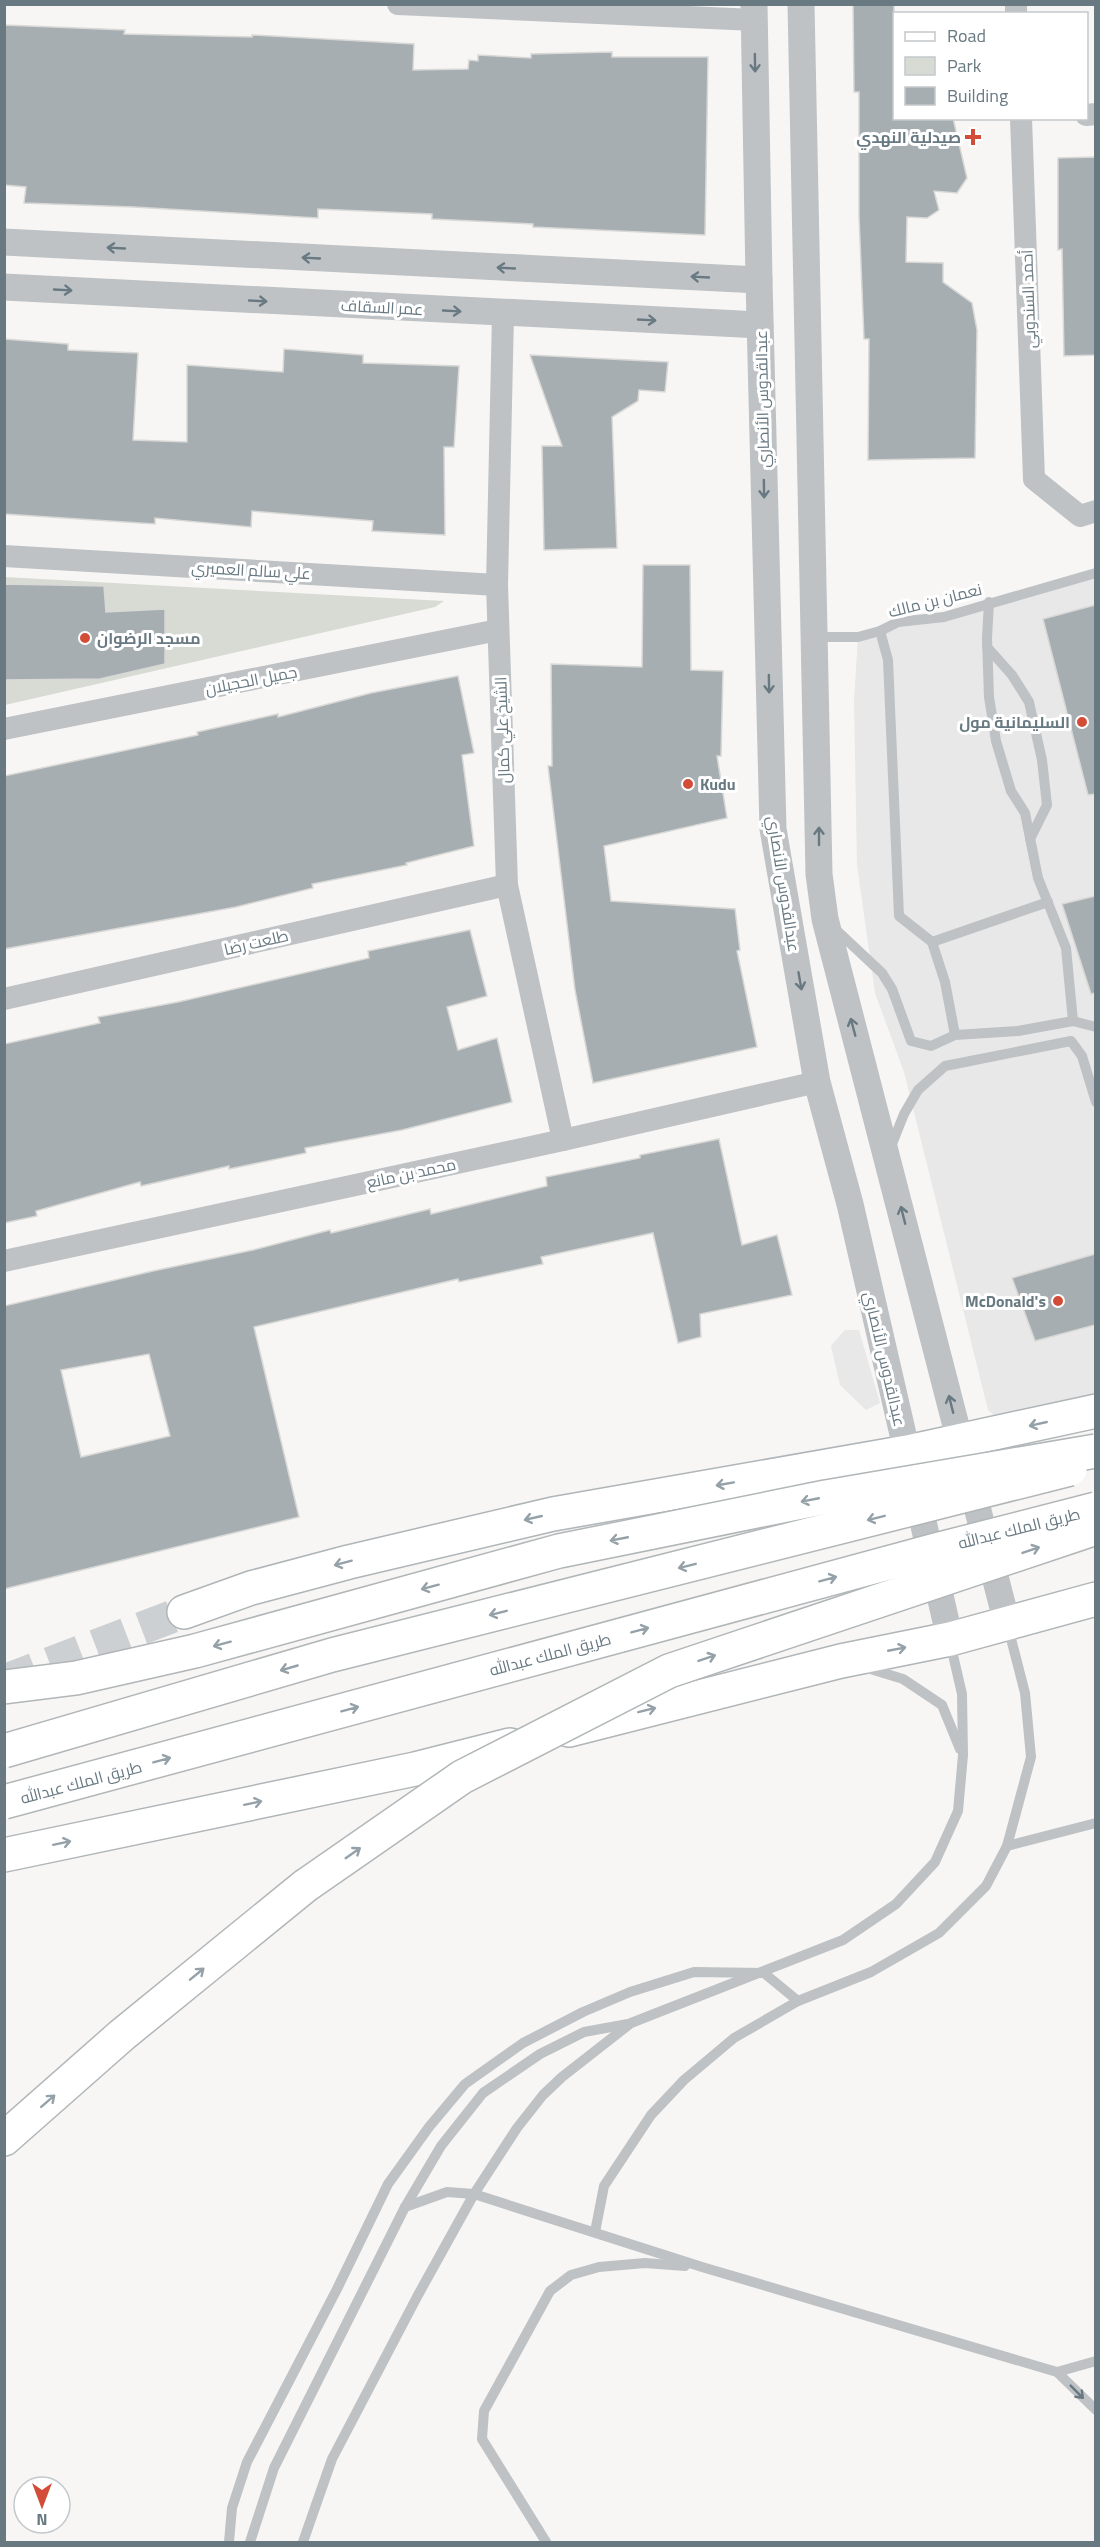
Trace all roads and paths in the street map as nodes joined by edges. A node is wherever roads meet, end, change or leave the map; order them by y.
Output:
1 (398, 4) edge
2 (801, 4) edge
3 (755, 12) edge
4 (1021, 120) edge
5 (4, 242) edge
6 (759, 280) junction
7 (4, 287) edge
8 (503, 314) junction
9 (760, 325) junction
10 (1095, 511) edge
11 (4, 556) edge
12 (1095, 573) edge
13 (497, 585) junction
14 (989, 602) junction
15 (498, 630) junction
16 (880, 631) junction
17 (816, 640) junction
18 (987, 647) junction
19 (4, 729) edge
20 (1030, 839) junction
21 (507, 885) junction
22 (1048, 902) junction
23 (825, 919) junction
24 (932, 942) junction
25 (4, 999) edge
26 (1073, 1021) junction
27 (1095, 1027) edge
28 (956, 1035) junction
29 (817, 1082) junction
30 (1095, 1102) edge
31 (563, 1140) junction
32 (888, 1155) junction
33 (4, 1261) edge
34 (1095, 1411) edge
35 (961, 1441) junction
36 (1095, 1451) edge
37 (907, 1452) junction
38 (1095, 1462) edge
39 (1095, 1509) edge
40 (1095, 1528) edge
41 (1095, 1599) edge
42 (184, 1612) tunnel mouth
43 (1007, 1623) junction
44 (950, 1639) junction
45 (841, 1661) junction
46 (4, 1688) edge
47 (4, 1751) edge
48 (963, 1755) junction
49 (4, 1802) edge
50 (1095, 1823) edge
51 (1007, 1846) junction
52 (4, 1855) edge
53 (764, 1973) junction
54 (798, 2001) junction
55 (631, 2023) junction
56 (4, 2139) edge
57 (474, 2194) junction
58 (405, 2207) junction
59 (596, 2232) junction
60 (702, 2267) junction
61 (1095, 2361) edge
62 (1057, 2372) junction
63 (1095, 2410) edge
64 (229, 2542) edge
65 (250, 2542) edge
66 (303, 2542) edge
67 (546, 2542) edge

1 - 3 street
2 - 17 street
3 -> 6 street, عبدالقدوس الأنصاري
4 - 10 street, أحمد السندوبي
6 -> 5 street
6 - 9 street, عبدالقدوس الأنصاري
7 -> 8 street, عمر السقاف
8 -> 9 street, عمر السقاف
8 - 13 street, الشيخ علي كمال
9 -> 29 street, عبدالقدوس الأنصاري
11 - 13 street, علي سالم العميري
12 - 14 lane, نعمان بن مالك
13 - 15 street, الشيخ علي كمال
14 - 16 lane, نعمان بن مالك
14 - 18 lane
15 - 19 street, جميل الحجيلان
15 - 21 street, الشيخ علي كمال
16 - 17 lane, نعمان بن مالك
16 - 24 lane
23 -> 17 street
18 - 20 lane
18 - 20 lane
20 - 22 lane
21 - 25 street, طلعت رضا
21 - 31 street, الشيخ علي كمال
22 - 24 lane
22 - 26 lane
23 - 28 lane
32 -> 23 street
24 - 28 lane
26 - 27 lane
26 - 28 lane
29 - 31 street, محمد بن مانع
29 - 37 street, عبدالقدوس الأنصاري
30 - 32 lane
31 - 33 street, محمد بن مانع
35 -> 32 street
34 -> 35 main road
35 - 37 main road
35 - 43 street
36 -> 46 main road, bridge
37 -> 42 main road
37 - 44 street, عبدالقدوس الأنصاري
38 -> 47 main road, bridge
49 -> 39 main road, طريق الملك عبدالله, bridge
56 -> 40 main road, bridge
41 - 43 main road
43 - 44 main road
43 - 51 lane
45 -> 44 main road
44 - 48 lane
45 - 48 lane
52 -> 45 main road
48 - 53 lane
50 - 51 lane
51 - 54 lane
53 - 54 lane
53 - 55 lane
53 - 64 lane
54 - 59 lane
55 - 57 lane
55 - 58 lane
57 - 58 lane
57 - 59 lane
57 - 66 lane
58 - 65 lane
59 - 60 lane
60 - 62 lane
60 - 67 lane
61 - 62 lane
62 -> 63 lane

